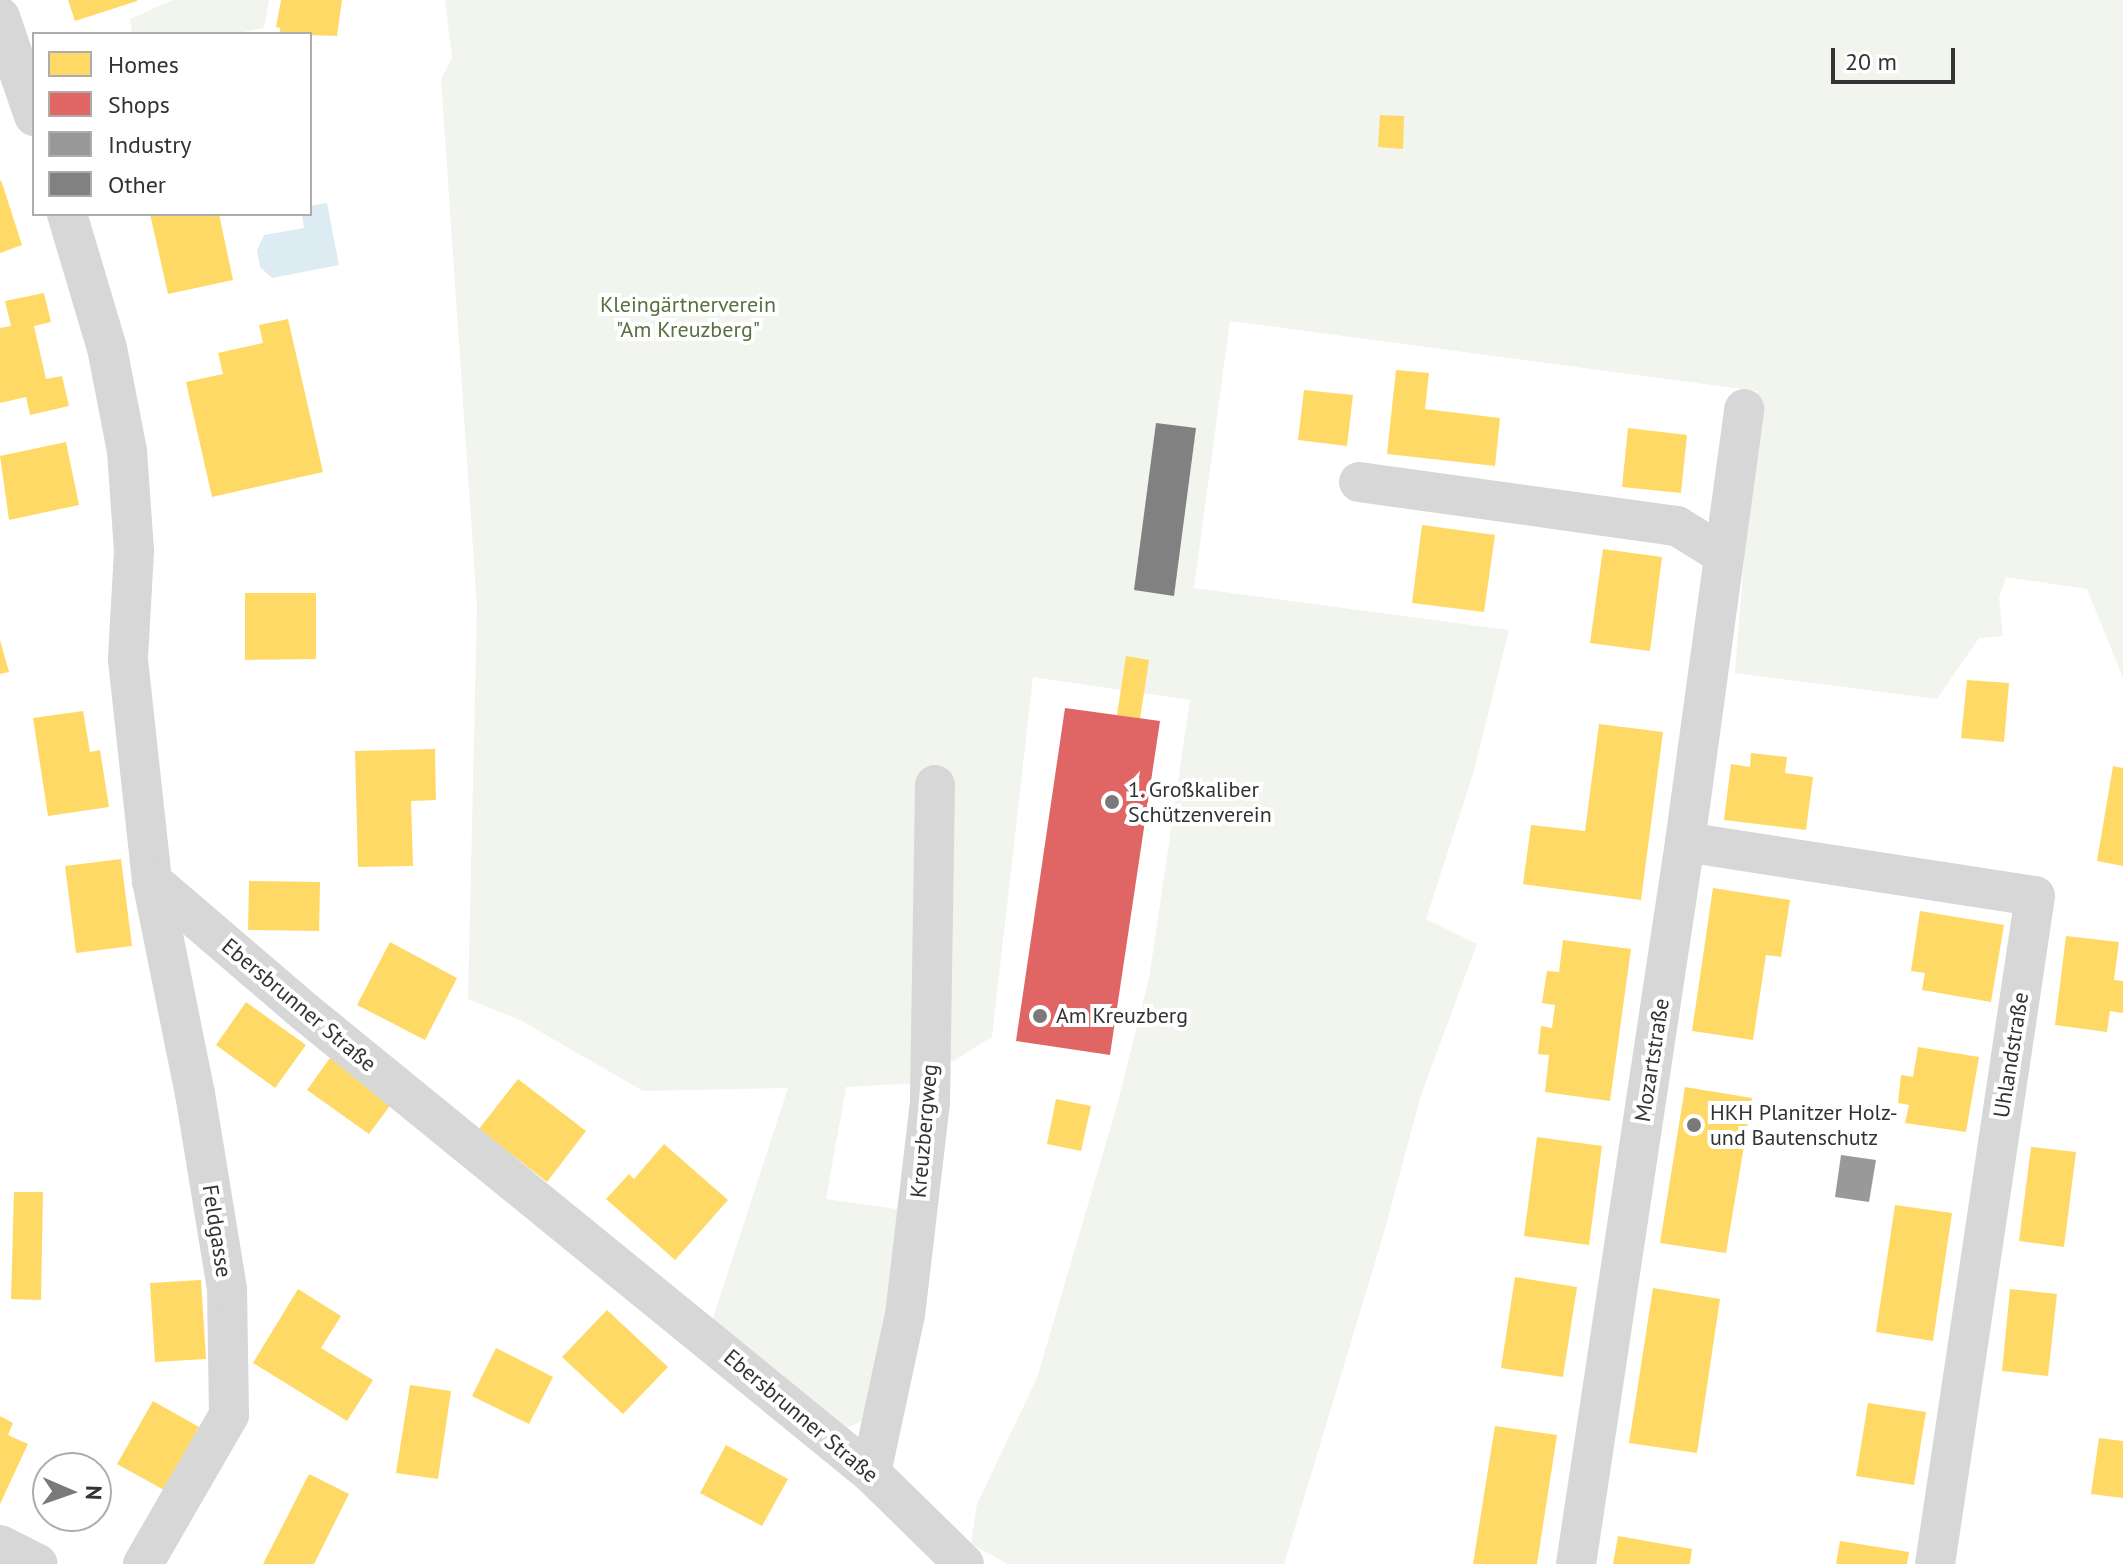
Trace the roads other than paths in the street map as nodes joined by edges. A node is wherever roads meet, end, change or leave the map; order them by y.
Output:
1 (0, 17) edge
2 (32, 110) edge
3 (68, 216) edge
4 (1744, 409) dead end
5 (1359, 482) dead end
6 (1724, 555) junction
7 (935, 785) dead end
8 (1685, 842) junction
9 (152, 881) junction
10 (871, 1473) junction
11 (0, 1545) edge
12 (38, 1564) edge
13 (143, 1564) edge
14 (964, 1564) edge
15 (1576, 1564) edge
16 (1935, 1564) edge

1 - 2 street
3 - 9 street
4 - 6 street, Mozartstraße
5 - 6 street
6 - 8 street, Mozartstraße
7 - 10 street, Kreuzbergweg
8 - 15 street, Mozartstraße
8 - 16 street, Uhlandstraße
9 - 10 street, Ebersbrunner Straße
9 - 13 street, Feldgasse
10 - 14 street, Ebersbrunner Straße
11 - 12 street

